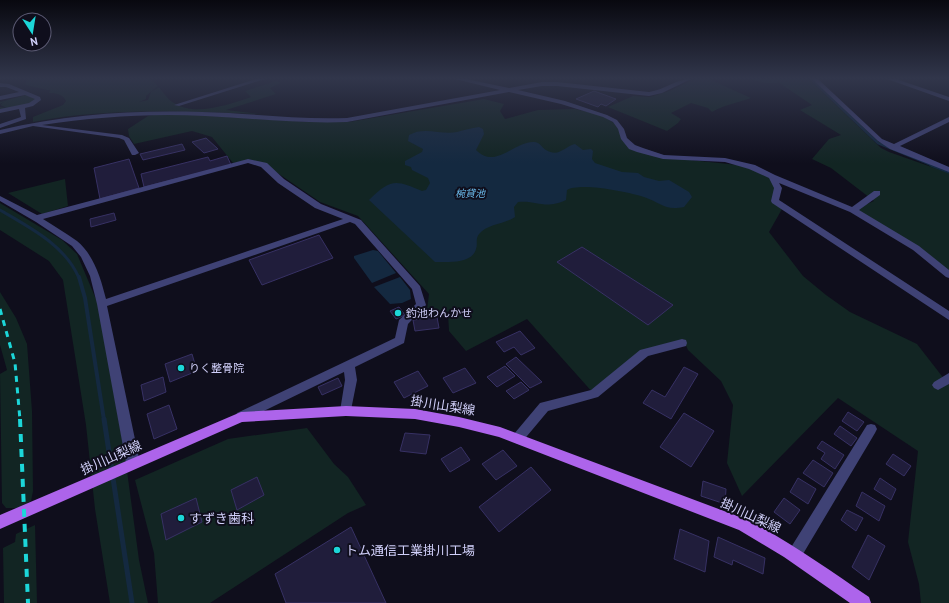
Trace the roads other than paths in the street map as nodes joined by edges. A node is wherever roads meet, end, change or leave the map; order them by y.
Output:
1 (22, 107) joint
2 (418, 107) edge
3 (578, 107) edge
4 (845, 107) edge
5 (0, 111) edge
6 (949, 120) edge
7 (27, 125) junction
8 (0, 126) edge
9 (0, 132) edge
10 (893, 147) junction
11 (135, 153) dead end
12 (949, 170) edge
13 (772, 177) junction
14 (877, 193) dead end
15 (0, 198) edge
16 (853, 210) junction
17 (36, 218) junction
18 (350, 219) junction
19 (949, 275) edge
20 (102, 304) junction
21 (949, 316) edge
22 (682, 343) dead end
23 (349, 365) junction
24 (949, 378) edge
25 (938, 385) dead end
26 (346, 411) junction
27 (241, 417) junction
28 (871, 429) dead end
29 (518, 438) junction
30 (130, 464) junction
31 (0, 522) edge
32 (795, 554) junction
33 (863, 603) edge

1 - 5 street
1 - 8 street
2 - 7 street
3 - 13 street
4 - 10 street
6 - 10 street
7 - 9 street
7 - 11 street
10 - 12 street
13 - 16 street
13 - 21 street
14 - 16 street
15 - 17 street
16 - 19 street
17 - 18 street
17 - 20 street
18 - 20 street
18 - 23 street
20 - 30 street
22 - 29 street
23 - 26 street
23 - 27 street
24 - 25 street
26 - 27 main road, 掛川山梨線
26 - 29 main road, 掛川山梨線
27 - 30 main road, 掛川山梨線
28 - 32 street
29 - 32 main road, 掛川山梨線
30 - 31 main road, 掛川山梨線
32 - 33 main road, 掛川山梨線

